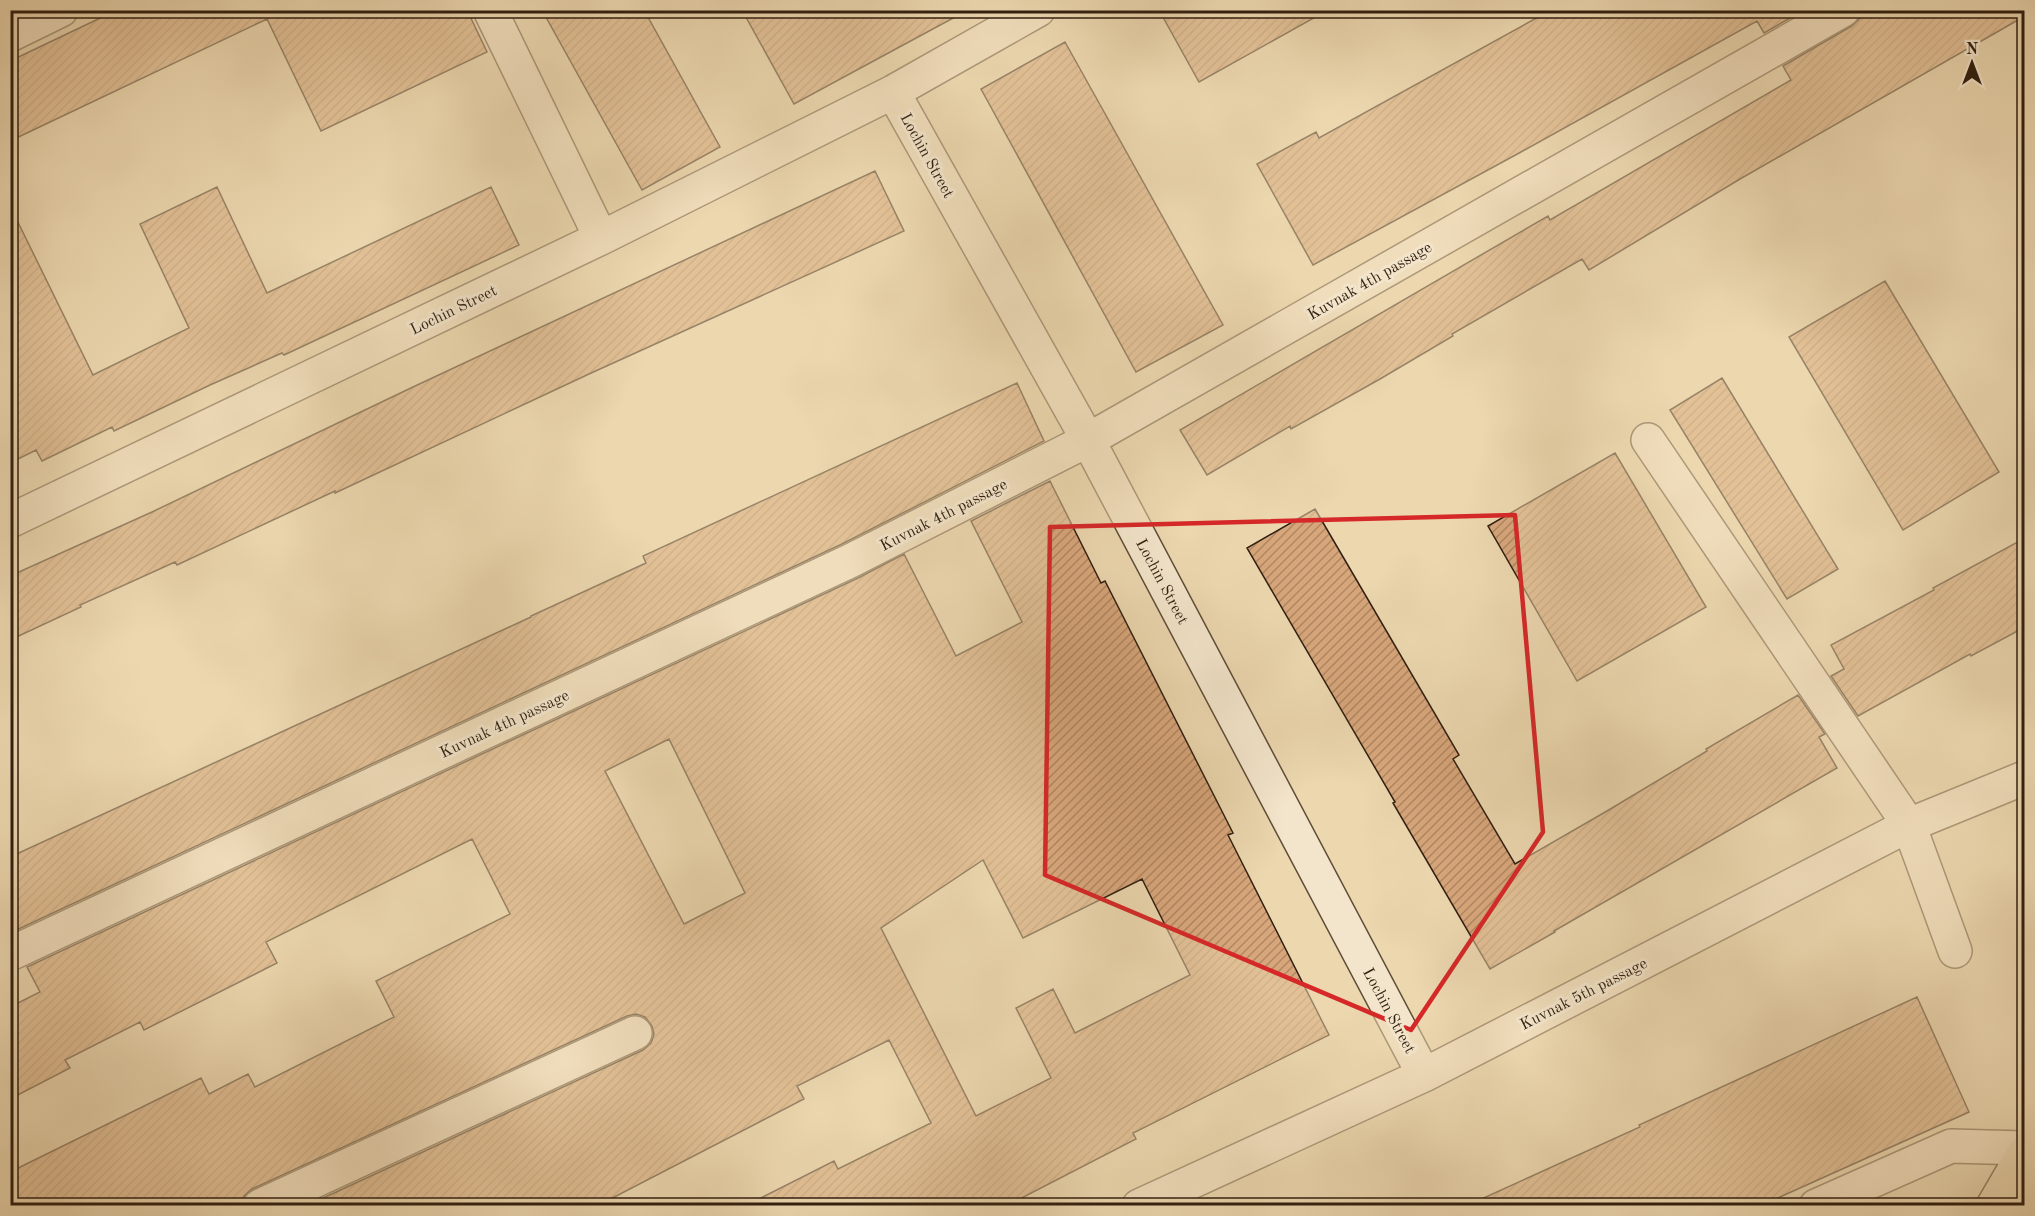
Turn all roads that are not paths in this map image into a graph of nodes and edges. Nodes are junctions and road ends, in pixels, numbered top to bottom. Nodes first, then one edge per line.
1 (61, 10) edge
2 (490, 10) edge
3 (1038, 10) edge
4 (1843, 10) edge
5 (10, 35) edge
6 (893, 92) junction
7 (601, 238) junction
8 (1088, 440) junction
9 (1648, 440) dead end
10 (10, 521) edge
11 (2025, 778) edge
12 (1909, 825) junction
13 (1955, 951) dead end
14 (10, 954) edge
15 (635, 1034) dead end
16 (1424, 1075) junction
17 (2025, 1148) edge
18 (2025, 1153) edge
19 (260, 1206) edge
20 (1139, 1206) edge
21 (1816, 1206) edge
22 (1993, 1206) edge

1 - 5 street
2 - 7 street
3 - 6 street, Lochin Street
4 - 8 street, Kuvnak 4th passage
6 - 7 street, Lochin Street
6 - 8 street, Lochin Street
7 - 10 street, Lochin Street
8 - 14 street, Kuvnak 4th passage
8 - 16 street, Lochin Street
9 - 12 street
11 - 12 street, Kuvnak 5th passage
12 - 13 street
12 - 16 street, Kuvnak 5th passage
15 - 19 street
16 - 20 street, Kuvnak 5th passage
17 - 21 street
18 - 22 main road

